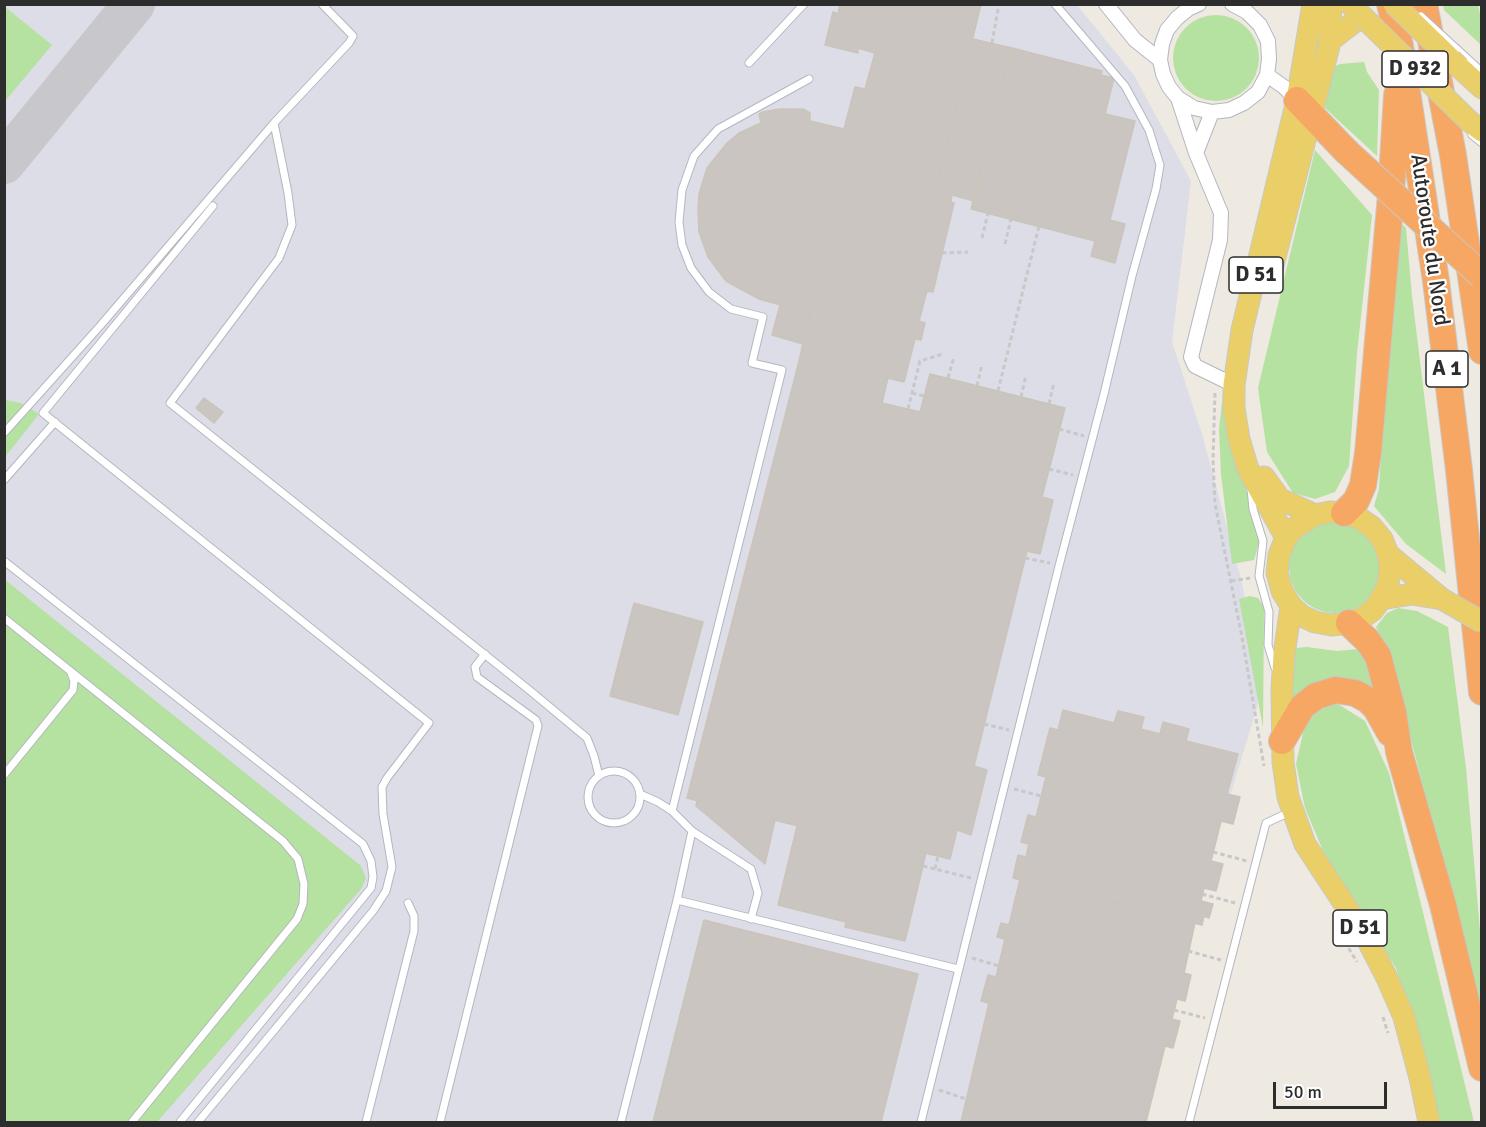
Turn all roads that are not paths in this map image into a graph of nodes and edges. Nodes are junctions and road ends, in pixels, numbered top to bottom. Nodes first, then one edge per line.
1 (322, 4) edge
2 (804, 4) edge
3 (1055, 4) edge
4 (1107, 4) edge
5 (1199, 4) edge
6 (1232, 4) edge
7 (1313, 4) edge
8 (1336, 4) edge
9 (1392, 4) edge
10 (1420, 8) edge
11 (1175, 11) edge
12 (1350, 14) edge
13 (1331, 40) junction
14 (1399, 55) junction
15 (1458, 58) junction
16 (1160, 60) junction
17 (749, 63) dead end
18 (1482, 72) edge
19 (1267, 75) junction
20 (809, 79) dead end
21 (1413, 80) dead end
22 (1482, 88) edge
23 (1178, 98) junction
24 (1437, 103) dead end
25 (1304, 108) junction
26 (1212, 112) junction
27 (274, 123) junction
28 (1467, 126) edge
29 (1482, 143) edge
30 (1196, 153) junction
31 (213, 206) dead end
32 (1482, 276) edge
33 (1482, 351) edge
34 (1234, 385) junction
35 (55, 422) junction
36 (4, 433) edge
37 (1248, 469) junction
38 (4, 480) edge
39 (1344, 513) junction
40 (1315, 515) junction
41 (1286, 538) junction
42 (1388, 554) junction
43 (4, 561) edge
44 (1381, 599) junction
45 (1442, 599) junction
46 (1291, 606) junction
47 (4, 618) edge
48 (1315, 622) junction
49 (1482, 622) edge
50 (1349, 623) junction
51 (485, 654) junction
52 (1284, 655) junction
53 (71, 671) junction
54 (1282, 689) junction
55 (1482, 692) edge
56 (1282, 741) junction
57 (1399, 752) junction
58 (4, 775) edge
59 (599, 776) junction
60 (639, 794) junction
61 (672, 811) junction
62 (1292, 811) junction
63 (692, 831) junction
64 (677, 900) junction
65 (408, 903) dead end
66 (751, 919) junction
67 (958, 969) junction
68 (1482, 1068) edge
69 (132, 1122) edge
70 (180, 1122) edge
71 (198, 1122) edge
72 (366, 1122) edge
73 (440, 1122) edge
74 (621, 1122) edge
75 (921, 1122) edge
76 (1189, 1122) edge
77 (1428, 1122) edge

1 - 27 lane
2 - 17 lane
3 - 67 lane
4 - 16 street
5 - 11 street
6 - 19 street
7 - 25 main road, D 51
8 - 12 lane
9 - 14 highway, Autoroute du Nord / A 1
9 - 15 main road, D 932, bridge
10 - 15 lane, bridge
10 - 33 highway, Autoroute du Nord / A 1
11 - 16 street
12 - 13 main road, D 51
12 - 13 main road
12 - 28 main road, D 932, bridge
13 - 25 main road, D 51
14 - 21 lane
14 - 39 highway
14 - 55 highway, Autoroute du Nord / A 1
15 - 18 lane
15 - 22 main road
16 - 23 street
19 - 25 street
19 - 26 street
20 - 61 lane
23 - 26 street
23 - 30 street
24 - 28 lane
25 - 32 highway, bridge
25 - 34 main road, D 51
25 - 40 main road, D 51
26 - 30 street
27 - 36 lane
27 - 51 lane
28 - 29 lane
30 - 34 street
31 - 35 lane
34 - 37 main road, D 51
35 - 38 lane
35 - 71 lane
37 - 41 main road, D 51
37 - 54 lane
39 - 40 main road
39 - 42 main road
40 - 41 main road
41 - 46 main road
42 - 44 main road
42 - 45 main road
43 - 70 lane
44 - 45 main road
44 - 50 main road
45 - 49 main road, bridge
46 - 48 main road
46 - 52 main road, D 51
47 - 53 lane
48 - 50 main road
48 - 52 main road
50 - 57 highway
51 - 59 lane
51 - 73 lane
52 - 54 main road, D 51
53 - 58 lane
53 - 69 lane
54 - 56 main road, D 51
56 - 57 highway
56 - 62 main road, D 51
57 - 68 highway
59 - 60 lane
59 - 60 lane
60 - 61 lane
61 - 63 lane
62 - 76 lane
62 - 77 main road, D 51
63 - 64 lane
63 - 66 lane
64 - 66 lane
64 - 74 lane
65 - 72 lane
66 - 67 lane
67 - 75 lane

